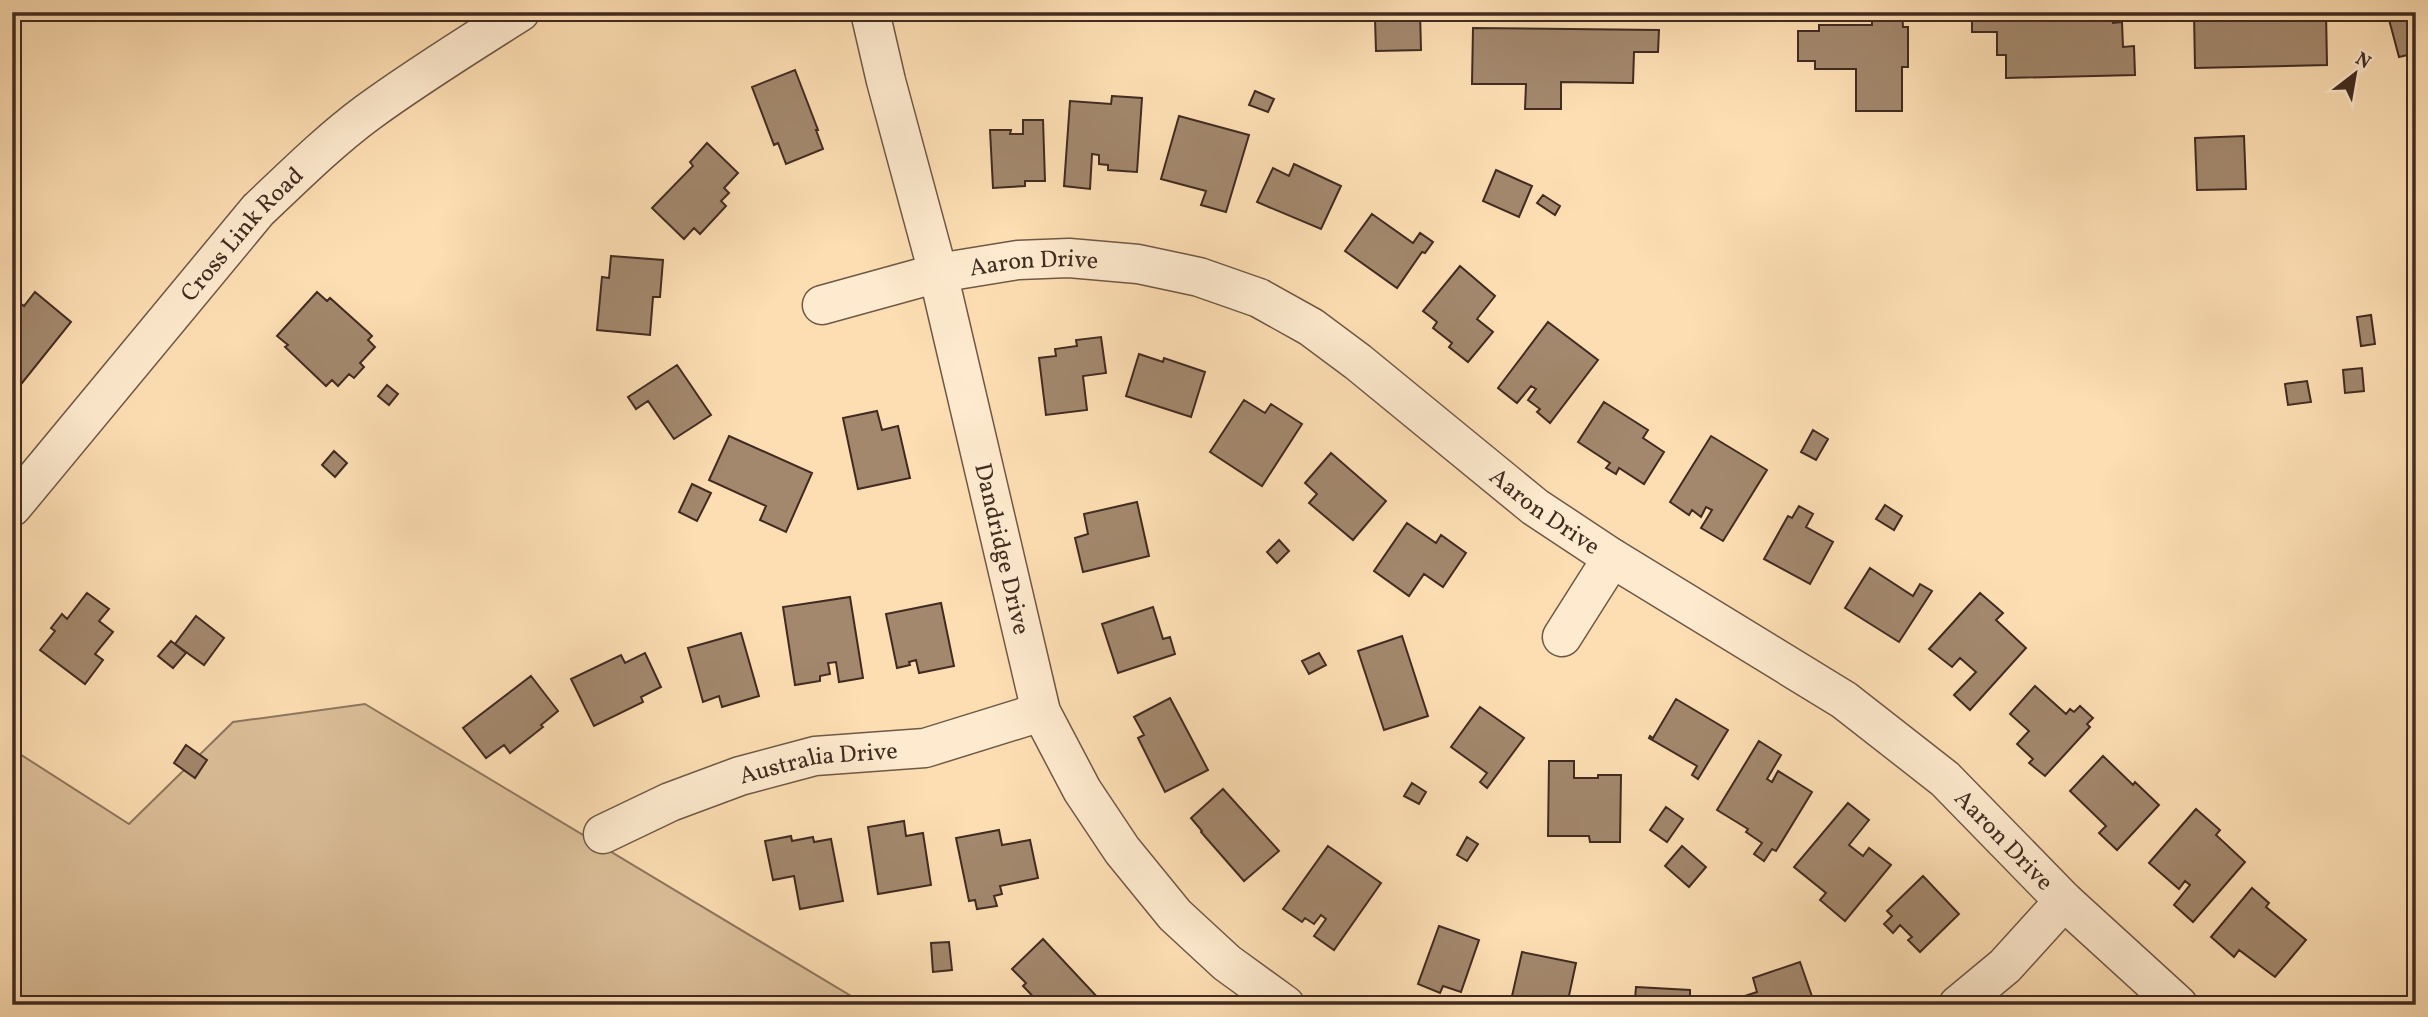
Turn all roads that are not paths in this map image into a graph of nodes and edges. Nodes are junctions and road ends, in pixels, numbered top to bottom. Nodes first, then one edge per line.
1 (520, 12) edge
2 (870, 12) edge
3 (938, 273) junction
4 (822, 305) dead end
5 (12, 507) edge
6 (1612, 558) junction
7 (1562, 638) dead end
8 (1041, 712) junction
9 (603, 834) dead end
10 (2064, 901) junction
11 (1285, 1005) edge
12 (1958, 1005) edge
13 (2178, 1005) edge

1 - 5 street, Cross Link Road
2 - 3 street, Dandridge Drive
3 - 4 street, Aaron Drive
3 - 6 street, Aaron Drive
3 - 8 street, Dandridge Drive
6 - 7 street
6 - 10 street, Aaron Drive
8 - 9 street, Australia Drive
8 - 11 street, Dandridge Drive
10 - 12 street
10 - 13 street, Aaron Drive

